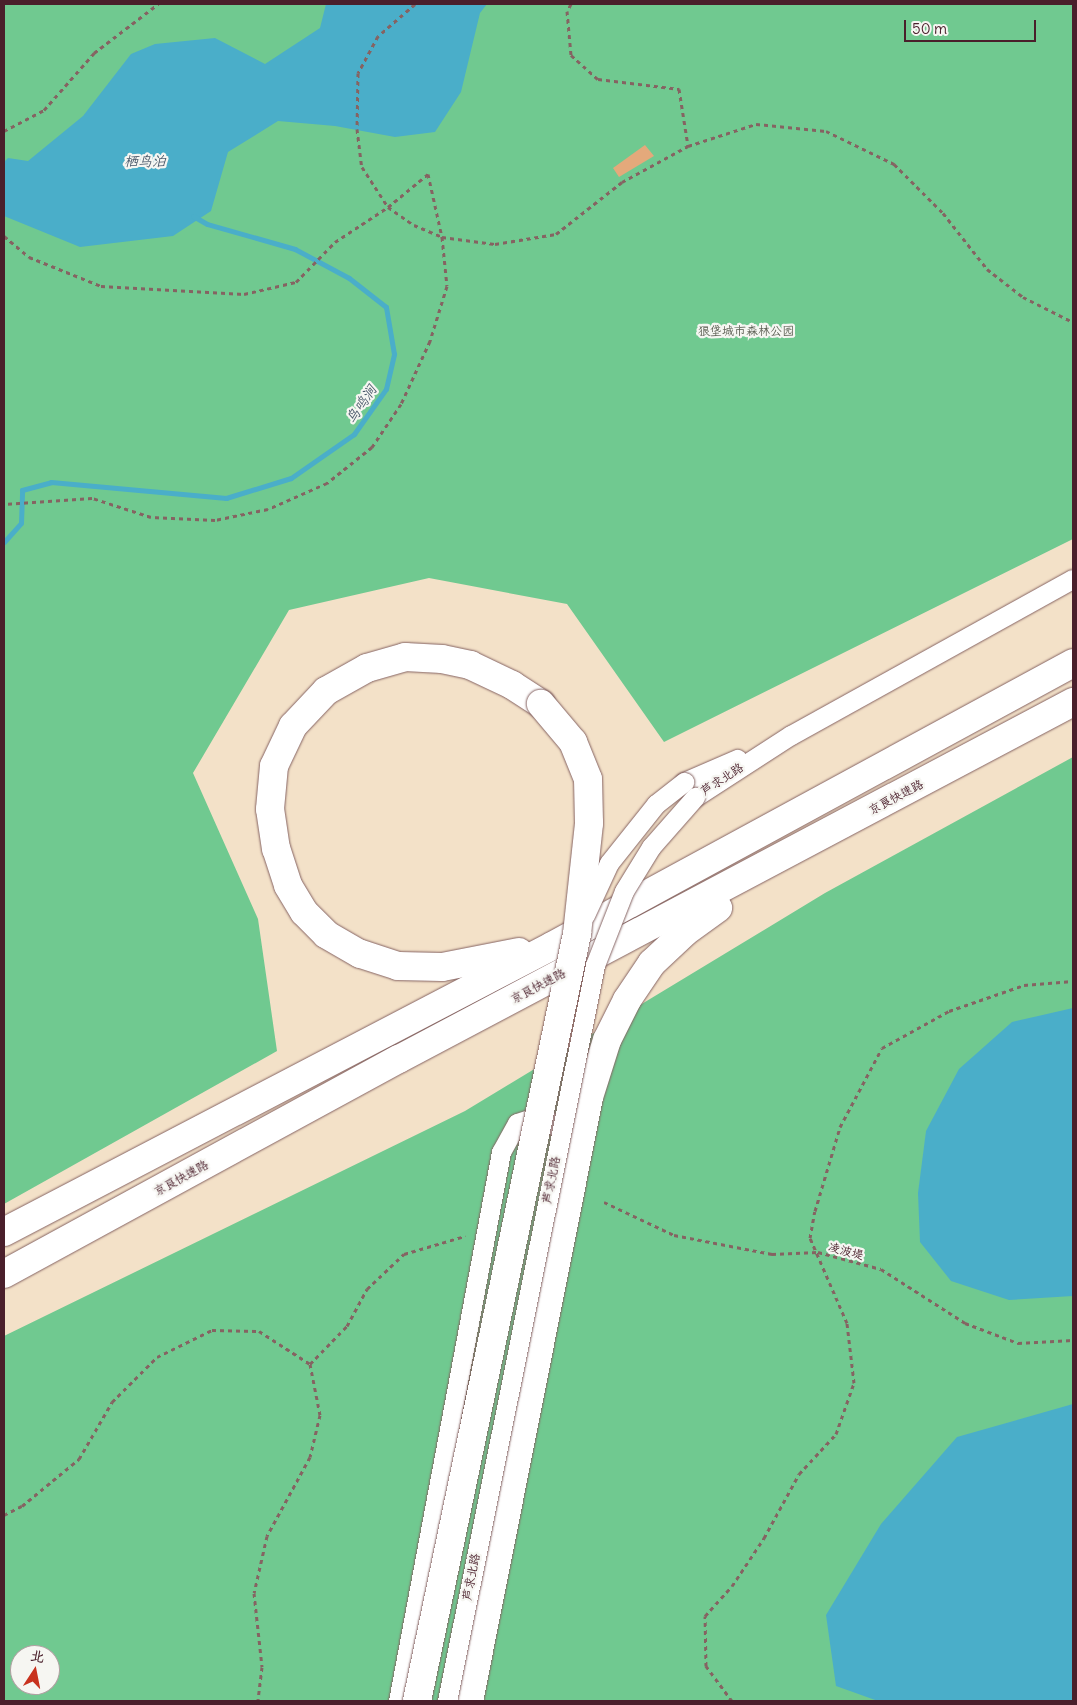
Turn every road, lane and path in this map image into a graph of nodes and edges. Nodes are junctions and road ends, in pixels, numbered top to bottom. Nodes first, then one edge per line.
1 (158, 4) edge
2 (416, 4) edge
3 (570, 4) edge
4 (4, 132) edge
5 (688, 146) junction
6 (388, 207) junction
7 (4, 236) edge
8 (442, 236) junction
9 (1073, 322) edge
10 (4, 504) edge
11 (1073, 579) edge
12 (1073, 663) edge
13 (1073, 702) edge
14 (690, 789) junction
15 (789, 854) junction
16 (577, 934) junction
17 (552, 946) junction
18 (1073, 982) edge
19 (573, 1175) junction
20 (604, 1202) dead end
21 (4, 1232) edge
22 (465, 1236) dead end
23 (818, 1252) junction
24 (4, 1274) edge
25 (1073, 1340) edge
26 (310, 1364) junction
27 (4, 1515) edge
28 (258, 1701) edge
29 (398, 1701) edge
30 (417, 1701) edge
31 (447, 1701) edge
32 (469, 1701) edge
33 (732, 1701) edge

1 - 4 path
2 - 6 path
3 - 5 path
5 - 8 path
5 - 9 path
6 - 7 path
6 - 8 path
6 - 8 path
8 - 10 path
11 - 14 street, 芦求北路
12 - 17 highway
13 - 15 highway, 京良快速路
14 - 16 street, 芦求北路, bridge
14 - 31 street, 芦求北路, bridge
15 - 19 highway
15 - 24 highway, 京良快速路
16 - 17 highway, bridge
16 - 30 highway, bridge
17 - 21 highway
18 - 23 path
19 - 29 street
19 - 32 highway
20 - 23 path, 凌波堤
22 - 26 path
23 - 25 path, 凌波堤
23 - 33 path
26 - 27 path
26 - 28 path

